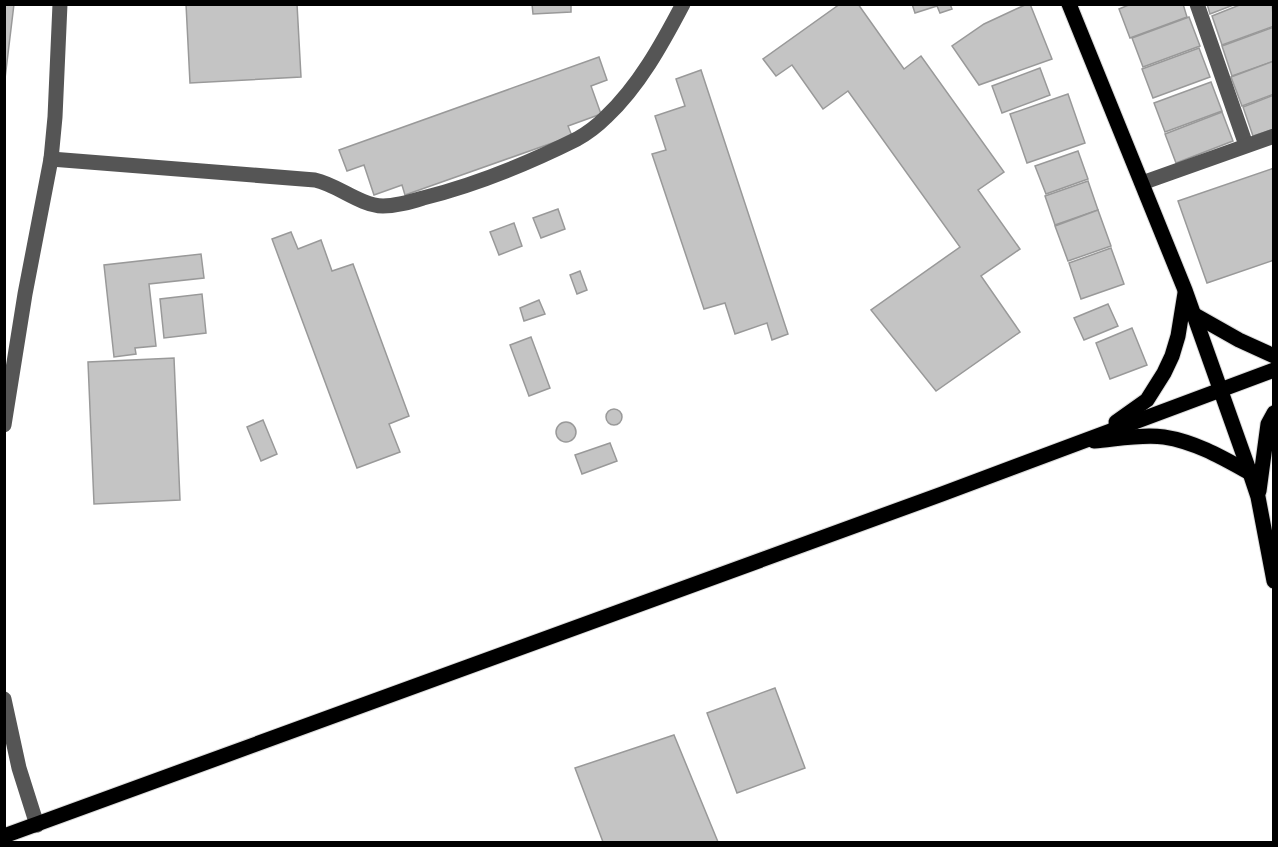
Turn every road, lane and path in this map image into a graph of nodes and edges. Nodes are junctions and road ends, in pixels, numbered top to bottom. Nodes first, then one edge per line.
1 (60, 4) edge
2 (683, 4) edge
3 (1069, 4) edge
4 (1197, 4) edge
5 (1274, 136) edge
6 (1246, 145) junction
7 (51, 159) junction
8 (1142, 183) junction
9 (1185, 290) junction
10 (1193, 314) junction
11 (1274, 356) edge
12 (1274, 370) edge
13 (1219, 388) junction
14 (1274, 413) edge
15 (4, 426) edge
16 (1101, 433) junction
17 (1076, 442) junction
18 (1250, 473) junction
19 (1258, 497) junction
20 (1274, 581) edge
21 (4, 699) edge
22 (37, 825) junction
23 (4, 836) edge

1 - 7 street
2 - 7 street
3 - 8 main road
4 - 6 street
5 - 6 street
6 - 8 street
7 - 15 street
8 - 9 main road
9 - 10 main road
9 - 16 main road
10 - 11 main road
10 - 13 main road
12 - 13 main road
13 - 16 main road
13 - 18 main road
14 - 19 main road
16 - 17 main road
17 - 18 main road
17 - 22 main road
18 - 19 main road
19 - 20 main road
21 - 22 street
22 - 23 main road

